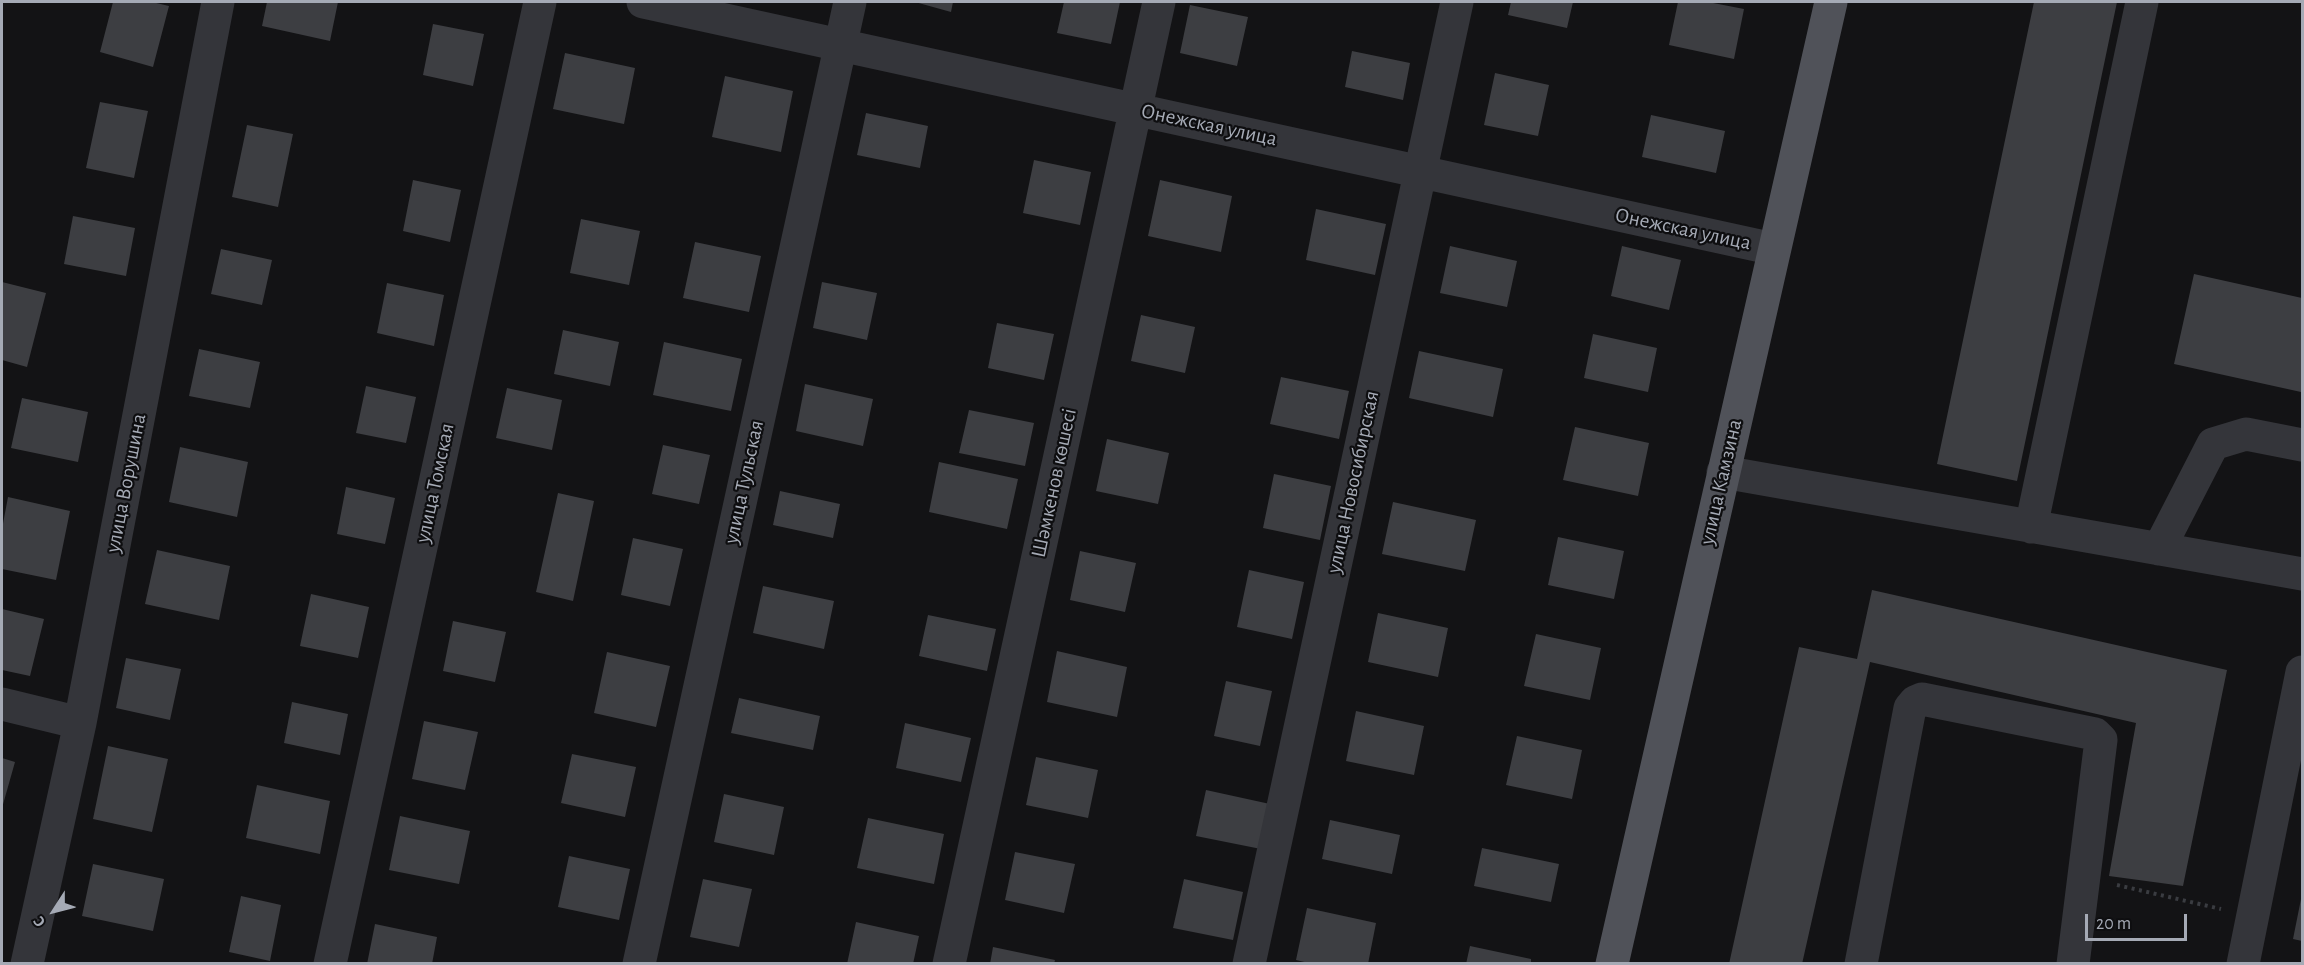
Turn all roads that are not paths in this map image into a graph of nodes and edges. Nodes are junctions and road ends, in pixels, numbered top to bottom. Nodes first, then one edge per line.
1 (218, 2) edge
2 (540, 2) edge
3 (644, 2) edge
4 (850, 2) edge
5 (1159, 2) edge
6 (1457, 2) edge
7 (1831, 2) edge
8 (2142, 2) edge
9 (840, 45) junction
10 (1136, 109) junction
11 (1420, 171) junction
12 (1774, 249) junction
13 (2302, 446) edge
14 (1723, 472) junction
15 (2031, 527) junction
16 (2159, 549) junction
17 (2302, 574) edge
18 (2302, 672) edge
19 (2, 704) edge
20 (80, 723) junction
21 (27, 963) edge
22 (330, 963) edge
23 (639, 963) edge
24 (949, 963) edge
25 (1249, 963) edge
26 (1612, 963) edge
27 (1861, 963) edge
28 (2073, 963) edge
29 (2243, 963) edge

1 - 20 street, улица Ворушина
2 - 22 street, улица Томская
3 - 9 street, Онежская улица
4 - 9 street, улица Тульская
5 - 10 street, Шәмкенов көшесі
6 - 11 street, улица Новосибирская
7 - 12 main road, улица Камзина
8 - 15 street
9 - 10 street, Онежская улица
9 - 23 street, улица Тульская
10 - 11 street, Онежская улица
10 - 24 street, Шәмкенов көшесі
11 - 12 street, Онежская улица
11 - 25 street, улица Новосибирская
12 - 14 main road, улица Камзина
13 - 16 street
14 - 15 street
14 - 26 main road, улица Камзина
15 - 16 street
16 - 17 street
18 - 29 street
19 - 20 street
20 - 21 street, улица Ворушина
27 - 28 street

